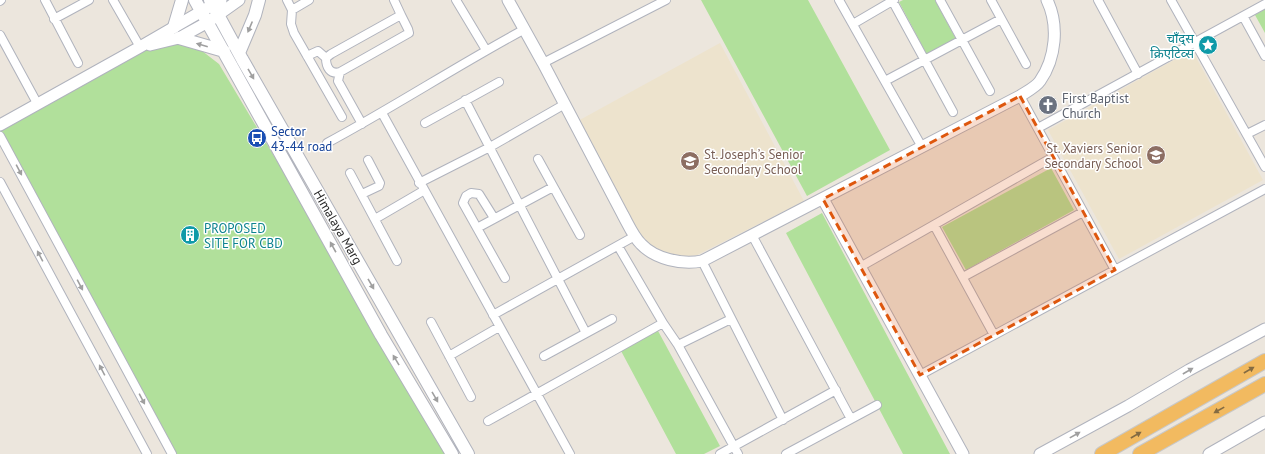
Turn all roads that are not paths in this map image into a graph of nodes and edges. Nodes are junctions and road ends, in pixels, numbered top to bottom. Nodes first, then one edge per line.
1 (44, 0) edge
2 (89, 0) edge
3 (113, 0) edge
4 (182, 0) edge
5 (195, 0) edge
6 (240, 0) edge
7 (259, 0) edge
8 (287, 0) edge
9 (309, 0) edge
10 (394, 0) edge
11 (456, 0) edge
12 (508, 0) edge
13 (666, 0) edge
14 (839, 0) edge
15 (893, 0) edge
16 (940, 0) edge
17 (991, 0) edge
18 (1047, 0) edge
19 (1098, 0) edge
20 (1171, 0) edge
21 (1265, 4) edge
22 (216, 5) edge
23 (292, 10) junction
24 (201, 11) junction
25 (401, 15) junction
26 (1244, 16) junction
27 (54, 19) junction
28 (1001, 19) junction
29 (208, 22) junction
30 (853, 24) junction
31 (525, 29) junction
32 (176, 33) junction
33 (0, 36) edge
34 (962, 40) junction
35 (1194, 43) junction
36 (3, 46) edge
37 (140, 47) junction
38 (486, 50) junction
39 (224, 51) junction
40 (239, 53) junction
41 (306, 56) junction
42 (1265, 56) edge
43 (326, 58) junction
44 (924, 60) junction
45 (78, 63) dead end
46 (543, 63) junction
47 (1026, 64) dead end
48 (340, 72) junction
49 (1138, 74) junction
50 (885, 81) junction
51 (499, 82) dead end
52 (990, 91) dead end
53 (1020, 96) junction
54 (465, 100) junction
55 (37, 103) junction
56 (565, 104) junction
57 (953, 112) dead end
58 (382, 113) junction
59 (342, 117) dead end
60 (425, 123) dead end
61 (362, 124) junction
62 (0, 125) edge
63 (1265, 125) edge
64 (1038, 128) junction
65 (1246, 134) junction
66 (0, 136) edge
67 (327, 143) dead end
68 (490, 147) junction
69 (922, 147) junction
70 (1053, 156) junction
71 (538, 159) dead end
72 (368, 160) dead end
73 (1265, 167) edge
74 (350, 172) dead end
75 (0, 182) edge
76 (421, 187) junction
77 (553, 187) junction
78 (1265, 189) edge
79 (362, 194) junction
80 (823, 199) junction
81 (519, 206) junction
82 (1083, 212) junction
83 (494, 218) junction
84 (375, 219) junction
85 (934, 225) junction
86 (477, 228) junction
87 (580, 235) dead end
88 (752, 235) junction
89 (635, 236) junction
90 (618, 246) junction
91 (397, 261) dead end
92 (702, 261) junction
93 (860, 267) junction
94 (1115, 270) junction
95 (963, 277) junction
96 (505, 278) dead end
97 (558, 278) junction
98 (492, 315) junction
99 (612, 319) dead end
100 (731, 319) junction
101 (431, 322) dead end
102 (663, 323) junction
103 (499, 326) junction
104 (1265, 329) edge
105 (586, 333) junction
106 (994, 335) junction
107 (678, 345) junction
108 (449, 356) junction
109 (544, 356) dead end
110 (1265, 361) edge
111 (920, 375) junction
112 (1265, 384) edge
113 (836, 390) junction
114 (537, 395) junction
115 (471, 397) dead end
116 (877, 405) dead end
117 (852, 419) junction
118 (783, 420) junction
119 (488, 421) dead end
120 (1265, 422) edge
121 (736, 450) edge
122 (147, 454) edge
123 (172, 454) edge
124 (452, 454) edge
125 (468, 454) edge
126 (570, 454) edge
127 (720, 454) edge
128 (786, 454) edge
129 (963, 454) edge
130 (1040, 454) edge
131 (1102, 454) edge
132 (1140, 454) edge
133 (1209, 454) edge

1 - 27 street
2 - 27 street
3 - 37 street
4 - 32 main road
5 - 24 main road, Himalaya Marg
6 - 22 street
7 -> 40 main road
8 - 23 street
9 - 23 street
10 - 25 street
11 - 38 street
12 - 31 street
13 - 46 street
14 - 30 street
15 - 30 street
15 - 44 street
16 - 34 street
17 - 28 street
18 - 53 street
19 - 49 street
20 - 35 street
21 - 26 street
22 - 24 street
22 - 29 street
22 - 40 main road, Himalaya Marg
23 - 41 street
24 - 29 main road, Himalaya Marg
24 - 32 street
25 - 43 street
25 - 48 street
26 - 35 street
26 - 42 street
27 - 45 street
28 - 34 street
28 - 47 street
29 - 32 street
29 - 39 main road, Himalaya Marg
30 - 50 street
31 - 38 street
31 - 46 street
32 - 37 street
39 -> 32 main road
33 - 36 street
34 - 44 street
34 - 52 street
35 - 49 street
35 - 65 street
36 - 55 street
37 - 55 street
38 - 58 street
124 -> 39 main road, Himalaya Marg
40 -> 125 main road, Himalaya Marg
41 - 43 street
41 - 59 street
43 - 48 street
44 - 50 street
44 - 57 street
46 - 56 street
48 - 61 street
49 - 64 street
50 - 69 street
51 - 54 street
53 - 64 street
53 - 69 street
54 - 60 street
54 - 68 street
55 - 62 street
56 - 68 street
56 - 89 street
58 - 61 street
58 - 76 street
61 - 67 street
63 - 65 street
64 - 70 street
65 - 73 street
66 -> 123 street
68 - 76 street
68 - 81 street
69 - 80 street
70 - 82 street
70 - 85 street
71 - 77 street
72 - 79 street
74 - 79 street
122 -> 75 street
76 - 84 street
76 - 98 street
77 - 81 street
77 - 87 street
78 - 94 street
79 - 84 street
80 - 88 street
80 - 93 street
81 - 83 street
81 - 97 street
82 - 94 street
82 - 95 street
83 - 86 street
83 - 86 street
84 - 91 street
85 - 93 street
85 - 95 street
86 - 96 street
88 - 92 street
88 - 113 street
89 - 90 street
89 - 92 street
90 - 97 street
90 - 102 street
92 - 100 street
93 - 111 street
94 - 106 street
95 - 106 street
97 - 98 street
97 - 105 street
98 - 103 street
99 - 105 street
100 - 107 street
100 - 118 street
101 - 108 street
102 - 107 street
102 - 114 street
103 - 108 street
103 - 114 street
130 -> 104 street
105 - 109 street
106 - 111 street
107 - 121 street
108 - 115 street
131 -> 110 highway
111 - 129 street
112 -> 132 highway
113 - 117 street
113 - 118 street
114 - 119 street
114 - 126 street
116 - 117 street
117 - 128 street
118 - 121 street
120 - 133 street
121 - 127 street

